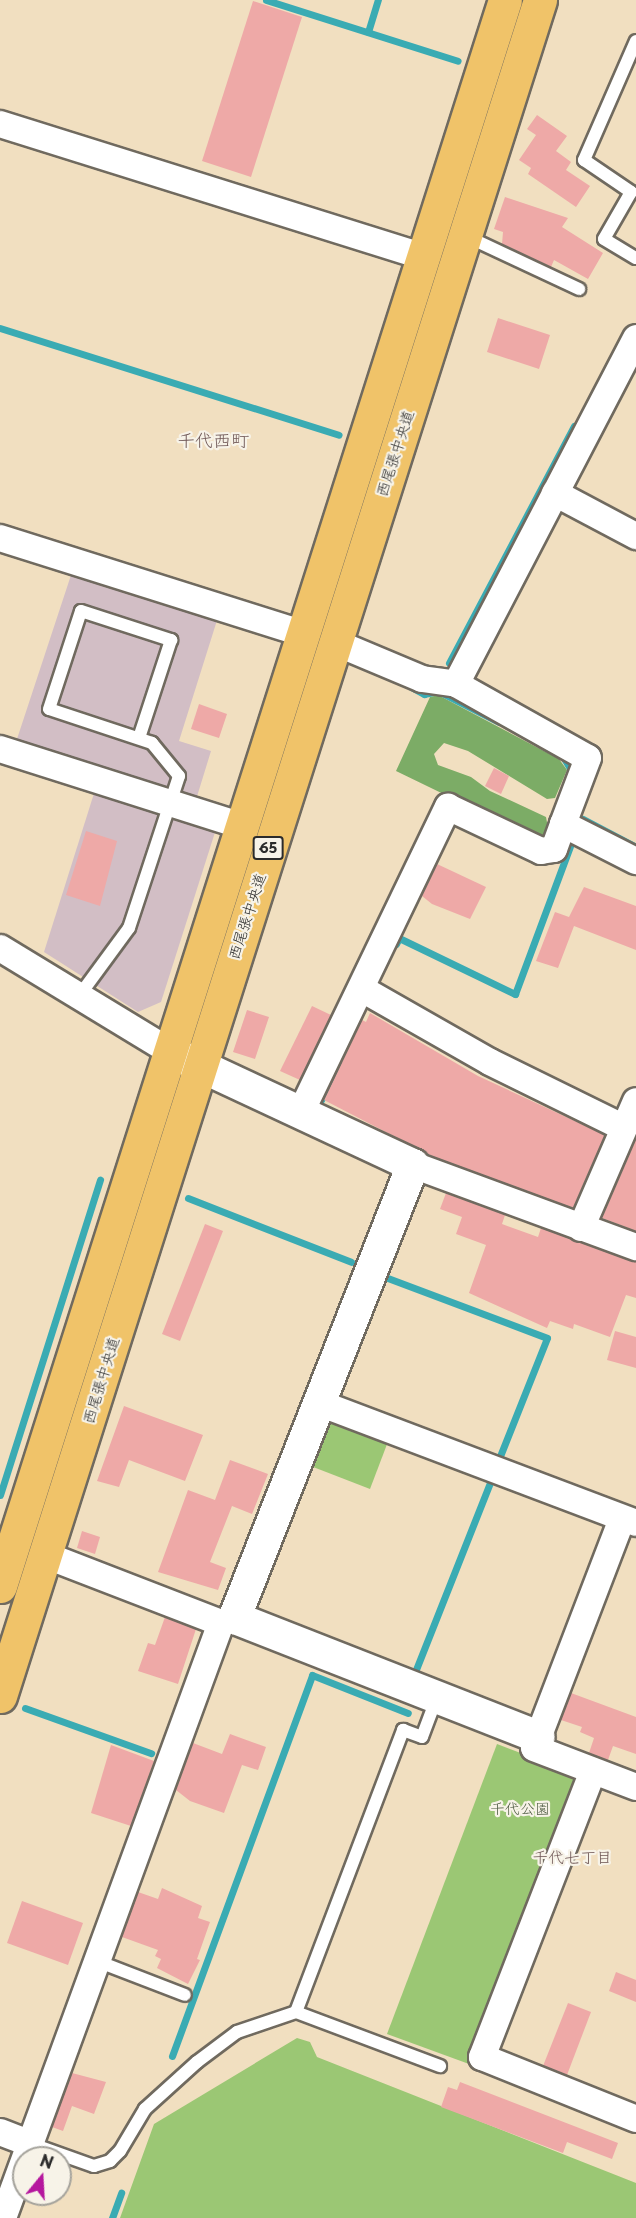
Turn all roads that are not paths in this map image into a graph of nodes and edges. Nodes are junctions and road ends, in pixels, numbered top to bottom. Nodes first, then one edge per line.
1 (505, 0) edge
2 (540, 0) edge
3 (636, 41) edge
4 (0, 124) edge
5 (464, 235) junction
6 (425, 257) junction
7 (636, 258) edge
8 (579, 289) dead end
9 (634, 347) edge
10 (555, 493) junction
11 (636, 536) edge
12 (0, 538) edge
13 (319, 638) junction
14 (456, 684) junction
15 (139, 738) junction
16 (0, 749) edge
17 (170, 803) junction
18 (563, 824) junction
19 (243, 826) junction
20 (636, 861) edge
21 (0, 948) edge
22 (362, 989) junction
23 (79, 996) junction
24 (185, 1058) junction
25 (636, 1101) edge
26 (301, 1112) junction
27 (628, 1132) edge
28 (413, 1166) junction
29 (581, 1228) junction
30 (636, 1247) edge
31 (319, 1403) junction
32 (629, 1521) edge
33 (45, 1555) junction
34 (0, 1586) edge
35 (228, 1621) junction
36 (0, 1696) edge
37 (437, 1697) junction
38 (538, 1737) junction
39 (592, 1771) junction
40 (636, 1787) edge
41 (97, 1961) junction
42 (185, 1995) dead end
43 (296, 2012) junction
44 (440, 2066) dead end
45 (636, 2119) edge
46 (0, 2132) edge
47 (29, 2143) junction
48 (3, 2218) edge

1 - 6 main road, 西尾張中央道 / 65
2 - 5 main road, 西尾張中央道 / 65
3 - 7 lane
4 - 6 street
5 - 8 lane
5 - 13 main road, 西尾張中央道 / 65
6 - 13 main road, 西尾張中央道 / 65
9 - 10 street
10 - 11 street
10 - 14 street
12 - 13 street
13 - 14 street
13 - 19 main road, 西尾張中央道 / 65
13 - 24 main road, 西尾張中央道 / 65
14 - 18 street
15 - 15 lane
15 - 17 lane
16 - 17 street
17 - 19 street
17 - 23 lane
18 - 20 street
18 - 22 street
19 - 24 main road, 西尾張中央道 / 65
21 - 23 street
22 - 26 street
22 - 27 street
23 - 24 street
24 - 26 street
24 - 33 main road, 西尾張中央道 / 65
24 - 34 main road, 西尾張中央道 / 65
25 - 27 street
26 - 28 street
27 - 29 street
28 - 29 street
28 - 31 street
29 - 30 street
31 - 32 street
31 - 35 street
32 - 38 street
33 - 35 street
33 - 36 main road, 西尾張中央道 / 65
35 - 37 street
35 - 41 street
37 - 38 street
37 - 43 lane
38 - 39 street
39 - 40 street
39 - 45 street
41 - 42 lane
41 - 47 street
43 - 44 lane
43 - 47 lane
46 - 47 street
47 - 48 street

